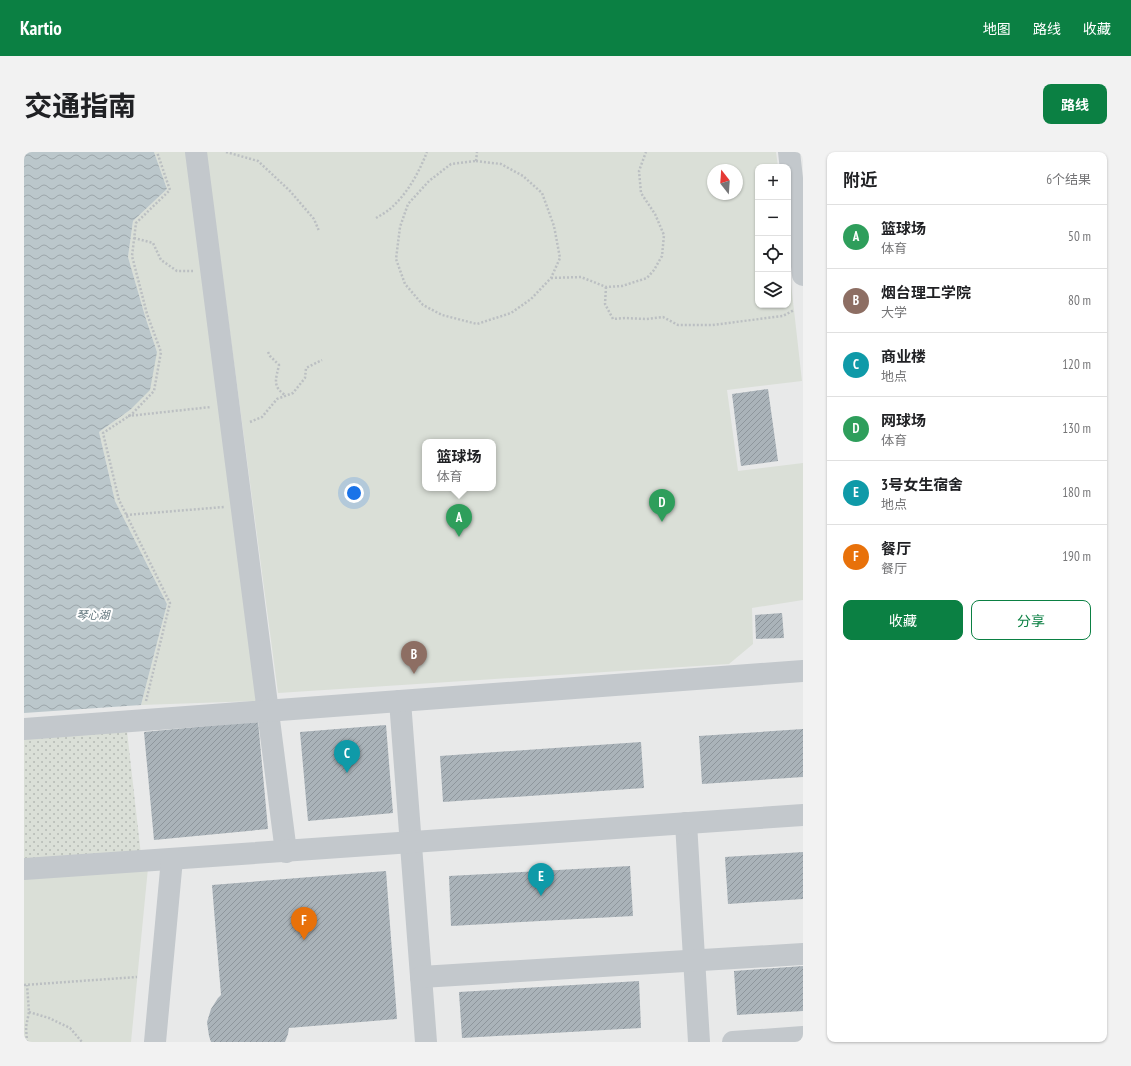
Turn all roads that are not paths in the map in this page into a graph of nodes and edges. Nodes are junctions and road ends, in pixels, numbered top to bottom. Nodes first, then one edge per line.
1 (196, 152) edge
2 (790, 152) edge
3 (803, 275) edge
4 (803, 671) edge
5 (400, 701) junction
6 (268, 711) junction
7 (24, 729) edge
8 (803, 815) edge
9 (686, 823) junction
10 (410, 843) junction
11 (286, 852) junction
12 (172, 859) junction
13 (24, 869) edge
14 (803, 954) edge
15 (421, 977) junction
16 (803, 1037) edge
17 (155, 1042) edge
18 (426, 1042) edge
19 (699, 1042) edge
20 (733, 1042) edge

1 - 6 street
2 - 3 street
4 - 5 street
5 - 6 street
5 - 10 street
6 - 7 street
6 - 11 street
8 - 9 street
9 - 10 street
9 - 19 street
10 - 11 street
10 - 15 street
11 - 12 street
12 - 13 street
12 - 17 street
14 - 15 street
15 - 18 street
16 - 20 street

